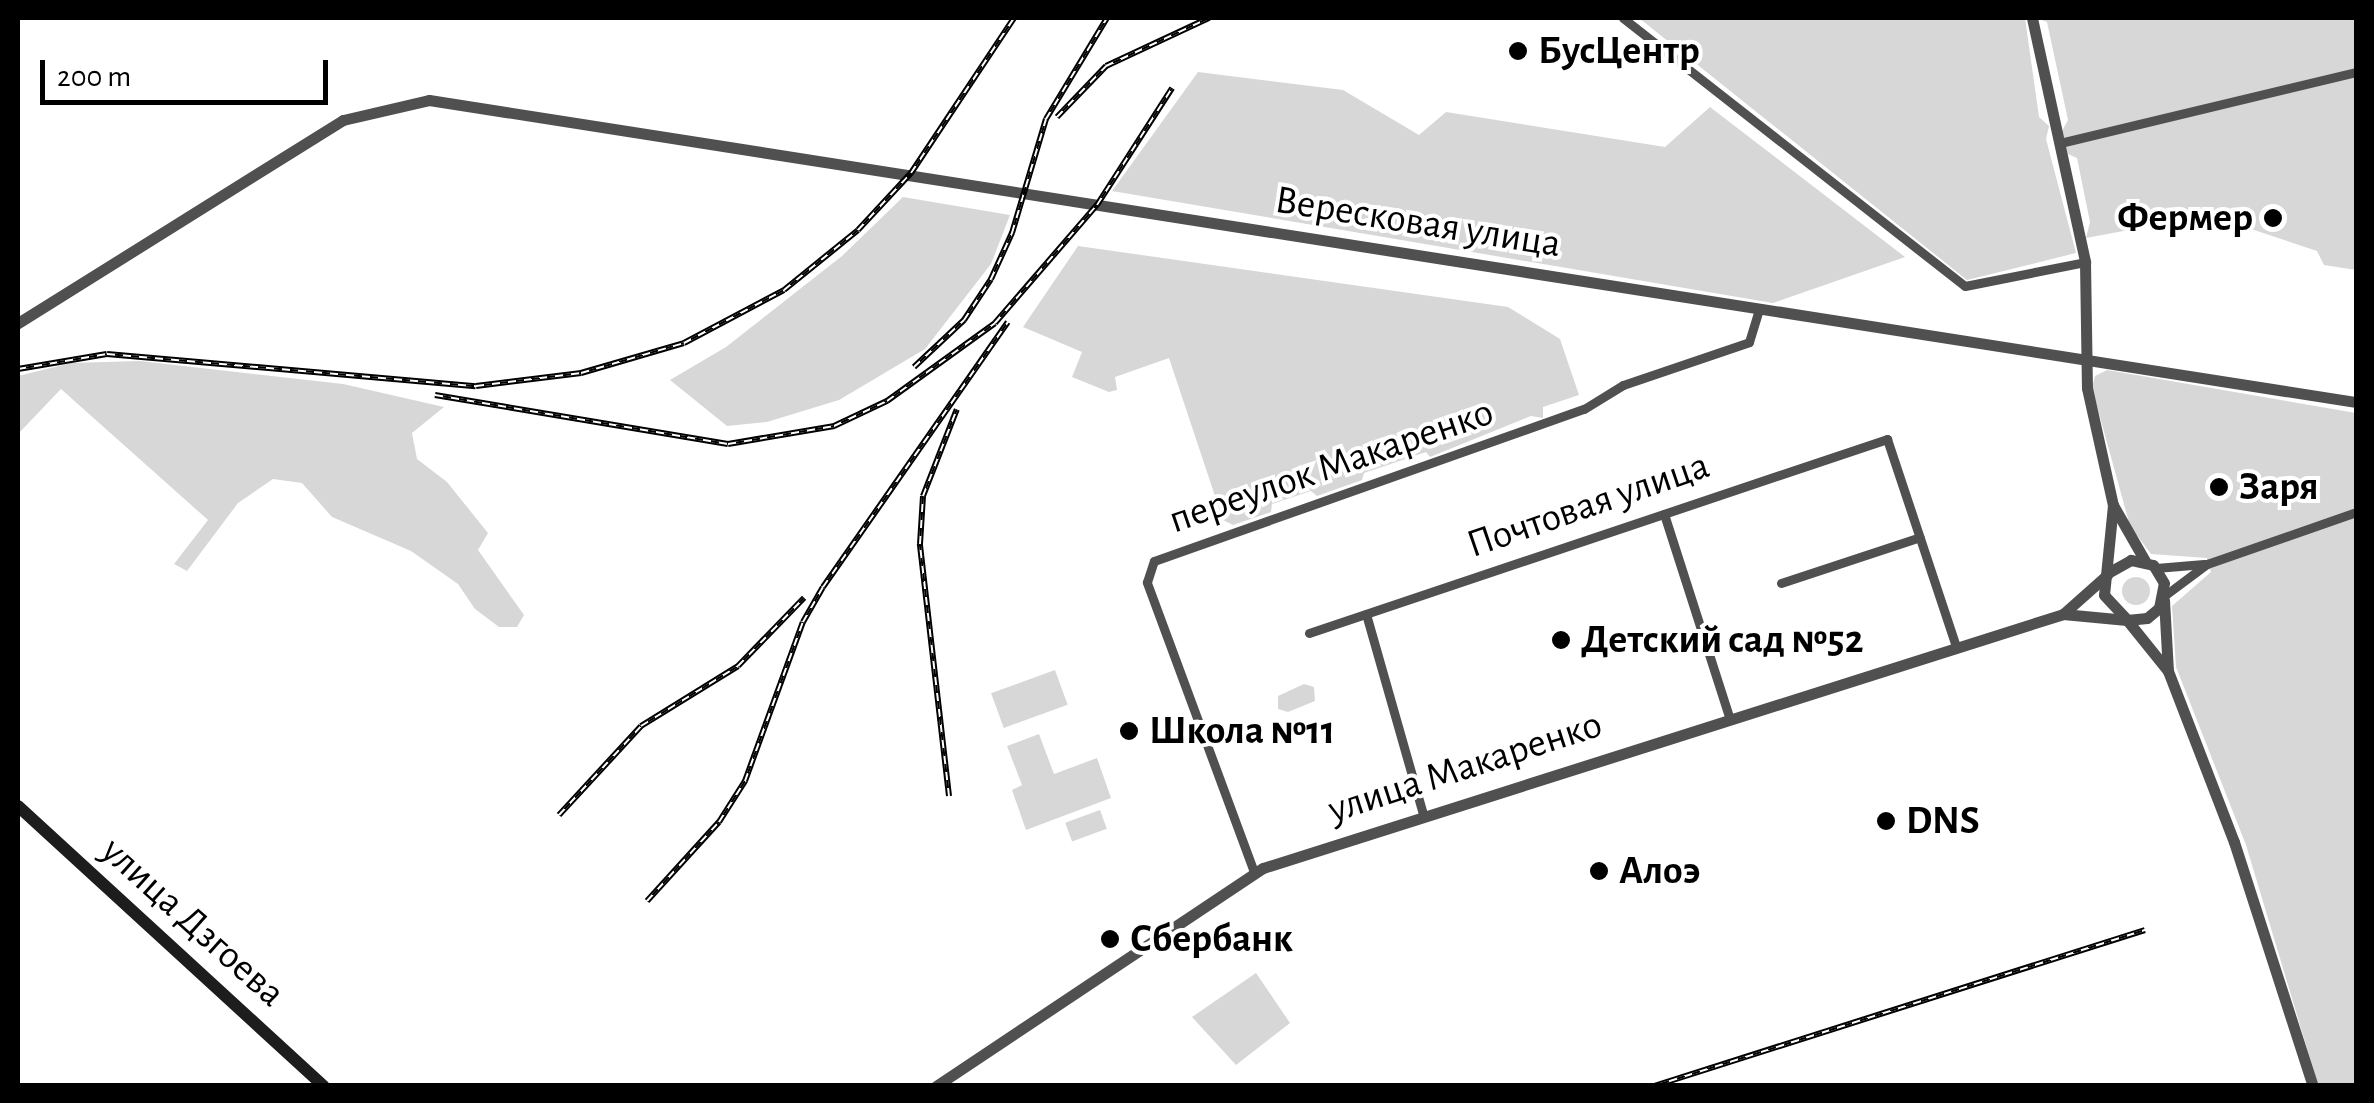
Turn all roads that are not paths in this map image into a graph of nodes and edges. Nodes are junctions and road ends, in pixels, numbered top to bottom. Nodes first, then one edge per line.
1 (1622, 18) edge
2 (2032, 18) edge
3 (2356, 72) edge
4 (2060, 143) junction
5 (2085, 262) junction
6 (1760, 310) junction
7 (18, 324) edge
8 (2084, 360) junction
9 (2356, 402) edge
10 (2113, 505) junction
11 (2356, 512) edge
12 (1664, 514) junction
13 (1920, 538) junction
14 (2207, 564) junction
15 (2150, 565) junction
16 (2108, 574) junction
17 (1781, 583) dead end
18 (2164, 598) junction
19 (1366, 614) junction
20 (2063, 614) junction
21 (2127, 620) junction
22 (1310, 632) dead end
23 (1956, 646) junction
24 (2168, 671) junction
25 (1729, 716) junction
26 (18, 806) edge
27 (1423, 814) junction
28 (1254, 872) junction
29 (324, 1086) edge
30 (936, 1086) edge
31 (2313, 1086) edge

1 - 5 street
2 - 4 street
3 - 4 street
4 - 5 street
5 - 8 street
6 - 7 street, Вересковая улица
6 - 8 street, Вересковая улица
6 - 28 street, переулок Макаренко
8 - 9 street, Вересковая улица
8 - 10 street
10 - 15 street
10 - 16 street
11 - 14 street
12 - 13 street, Почтовая улица
12 - 19 street, Почтовая улица
12 - 25 street
13 - 17 street
13 - 23 street
14 - 15 street
14 - 18 street
15 - 16 street
15 - 18 street
16 - 20 street, улица Макаренко
16 - 21 street
18 - 21 street
18 - 24 street
19 - 22 street, Почтовая улица
19 - 27 street
20 - 21 street, улица Макаренко
20 - 23 street, улица Макаренко
21 - 24 street
23 - 25 street, улица Макаренко
24 - 31 street
25 - 27 street, улица Макаренко
26 - 29 main road, улица Дзгоева
27 - 28 street, улица Макаренко
28 - 30 street, улица Макаренко

